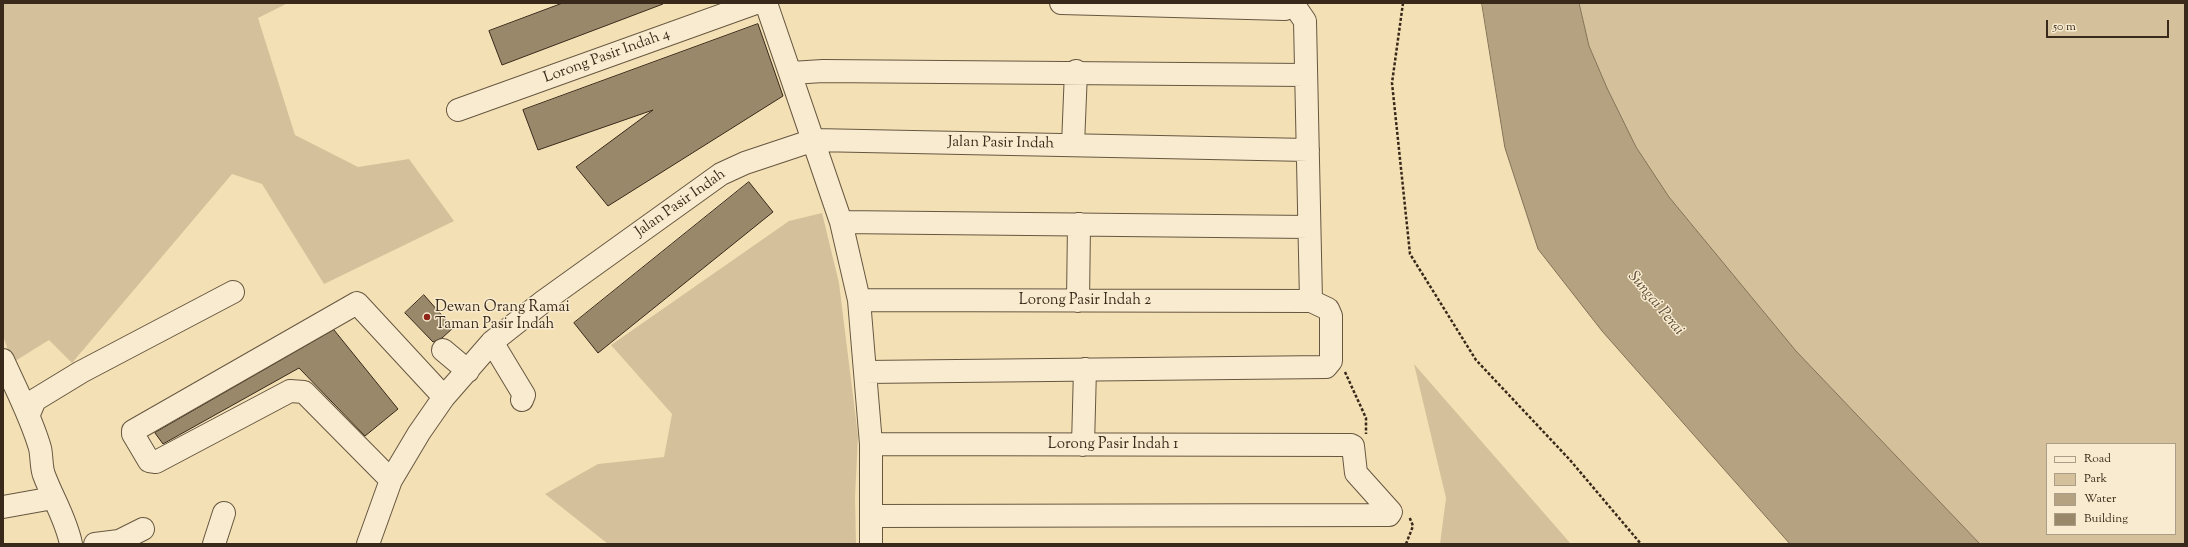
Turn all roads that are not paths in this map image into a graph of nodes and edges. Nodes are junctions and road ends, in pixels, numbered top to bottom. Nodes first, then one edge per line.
1 (756, 3) edge
2 (766, 3) edge
3 (1061, 3) edge
4 (1295, 4) edge
5 (1076, 71) junction
6 (791, 73) junction
7 (1306, 75) junction
8 (458, 110) dead end
9 (814, 140) junction
10 (1073, 145) junction
11 (1308, 150) junction
12 (841, 222) junction
13 (1079, 224) junction
14 (1309, 227) junction
15 (233, 292) dead end
16 (859, 300) junction
17 (1078, 301) junction
18 (1311, 301) junction
19 (492, 342) junction
20 (443, 350) dead end
21 (3, 360) edge
22 (1085, 369) junction
23 (468, 371) junction
24 (865, 372) junction
25 (444, 397) junction
26 (522, 400) dead end
27 (29, 414) junction
28 (871, 444) junction
29 (1083, 445) junction
30 (391, 480) junction
31 (53, 498) junction
32 (3, 507) edge
33 (224, 513) dead end
34 (871, 516) junction
35 (143, 529) dead end
36 (71, 544) edge
37 (95, 544) edge
38 (214, 544) edge
39 (368, 544) edge
40 (871, 544) edge

1 - 8 street, Lorong Pasir Indah 4
2 - 6 street
3 - 4 street
4 - 7 street
5 - 6 street
5 - 7 street
5 - 10 street
6 - 9 street
7 - 11 street
9 - 10 street, Jalan Pasir Indah
9 - 12 street
9 - 19 street, Jalan Pasir Indah
10 - 11 street, Jalan Pasir Indah
11 - 14 street
12 - 13 street
12 - 16 street
13 - 14 street
13 - 17 street
14 - 18 street
15 - 27 street
16 - 17 street, Lorong Pasir Indah 2
16 - 24 street
17 - 18 street, Lorong Pasir Indah 2
18 - 22 street
19 - 23 street, Jalan Pasir Indah
19 - 26 street
20 - 23 street
21 - 27 street
22 - 24 street
22 - 29 street
23 - 25 street, Jalan Pasir Indah
24 - 28 street
25 - 30 street, Jalan Pasir Indah
25 - 30 street
27 - 31 street
28 - 29 street, Lorong Pasir Indah 1
28 - 34 street
29 - 34 street, Lorong Pasir Indah 1
30 - 39 street, Jalan Pasir Indah
31 - 32 street
31 - 36 street
33 - 38 street
34 - 40 street
35 - 37 street

